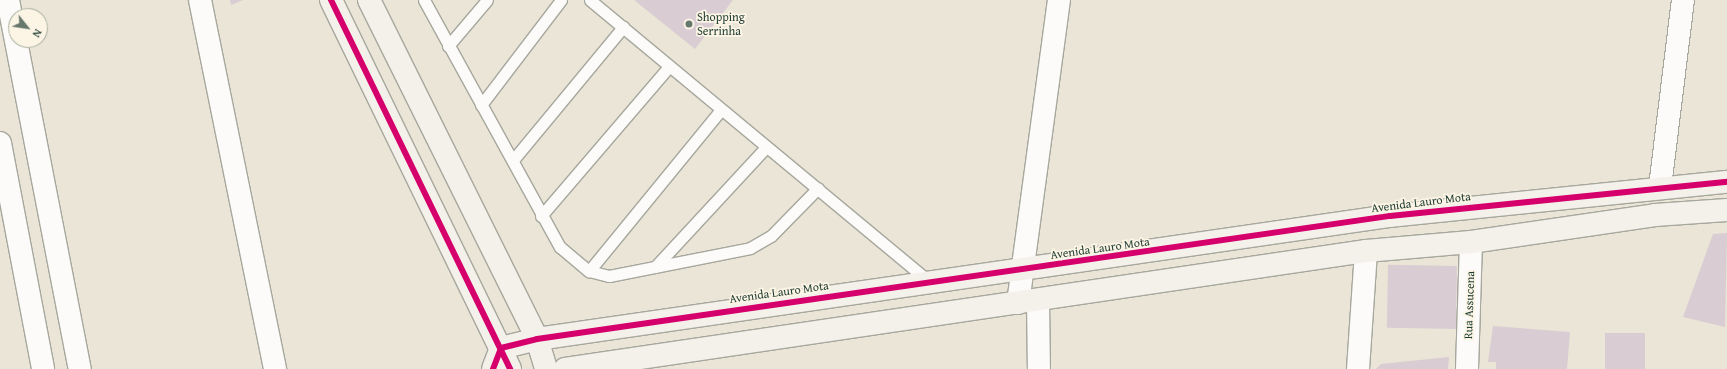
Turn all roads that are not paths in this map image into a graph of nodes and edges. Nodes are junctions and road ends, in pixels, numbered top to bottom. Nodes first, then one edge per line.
1 (8, 0) edge
2 (200, 0) edge
3 (331, 0) edge
4 (369, 0) edge
5 (424, 0) edge
6 (487, 0) edge
7 (561, 0) edge
8 (590, 0) edge
9 (1059, 0) edge
10 (1683, 0) edge
11 (623, 27) junction
12 (448, 46) junction
13 (668, 68) junction
14 (481, 105) junction
15 (720, 111) junction
16 (0, 143) edge
17 (766, 147) junction
18 (513, 160) junction
19 (1727, 182) edge
20 (1660, 187) junction
21 (818, 188) junction
22 (1727, 210) edge
23 (541, 216) junction
24 (1390, 216) junction
25 (1471, 242) junction
26 (1390, 250) junction
27 (1366, 251) junction
28 (655, 267) junction
29 (589, 271) junction
30 (1020, 271) junction
31 (937, 280) junction
32 (1028, 302) junction
33 (945, 314) junction
34 (537, 339) junction
35 (501, 348) junction
36 (43, 369) edge
37 (80, 369) edge
38 (275, 369) edge
39 (493, 369) edge
40 (510, 369) edge
41 (546, 369) edge
42 (565, 369) edge
43 (1039, 369) edge
44 (1358, 369) edge
45 (1467, 369) edge

1 - 37 street
2 - 38 street
3 - 35 street
4 - 34 street
5 - 12 lane
6 - 12 lane
7 - 14 lane
8 - 11 lane
9 - 30 street
10 - 20 street
11 - 13 lane
11 - 18 lane
12 - 14 lane
13 - 15 lane
13 - 23 lane
14 - 18 lane
15 - 17 lane
15 - 29 lane
16 - 36 street
17 - 21 lane
17 - 28 lane
18 - 23 lane
19 - 20 street, Avenida Lauro Mota
20 - 24 street, Avenida Lauro Mota
21 - 28 lane
21 - 31 lane
22 - 25 street
23 - 29 lane
24 - 26 street
24 - 30 street, Avenida Lauro Mota
25 - 26 street
25 - 45 street, Rua Assucena
26 - 27 street
27 - 32 street
27 - 44 street
28 - 29 lane
30 - 31 street, Avenida Lauro Mota
30 - 32 street
31 - 33 street
31 - 34 street, Avenida Lauro Mota
32 - 33 street
32 - 43 street
33 - 42 street
34 - 35 street, Avenida Lauro Mota
34 - 41 street
35 - 39 street
35 - 40 street

